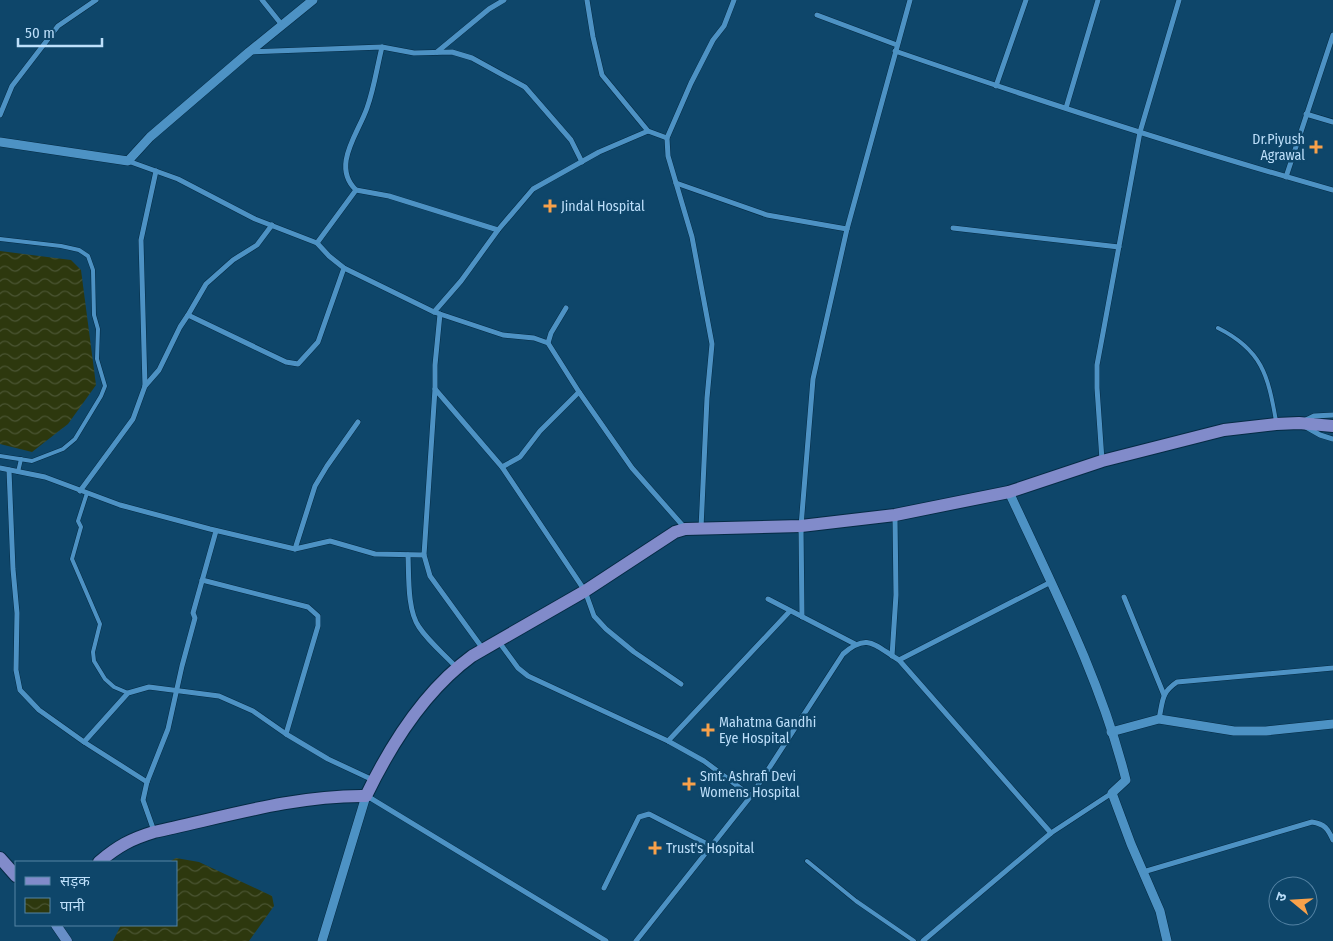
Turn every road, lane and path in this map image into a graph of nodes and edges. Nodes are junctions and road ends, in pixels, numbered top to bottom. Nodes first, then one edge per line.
1 (96, 0) edge
2 (262, 0) edge
3 (313, 0) edge
4 (504, 0) edge
5 (587, 0) edge
6 (734, 0) edge
7 (910, 0) edge
8 (1026, 0) edge
9 (1098, 0) edge
10 (1180, 0) edge
11 (818, 15) dead end
12 (282, 25) junction
13 (1333, 35) edge
14 (382, 48) junction
15 (896, 48) junction
16 (249, 52) junction
17 (437, 53) junction
18 (996, 86) junction
19 (1066, 108) junction
20 (1306, 114) junction
21 (0, 115) edge
22 (1333, 122) edge
23 (648, 131) junction
24 (1140, 132) junction
25 (667, 138) junction
26 (0, 142) edge
27 (128, 161) junction
28 (582, 162) junction
29 (156, 171) junction
30 (1286, 177) junction
31 (676, 183) junction
32 (356, 190) junction
33 (1333, 190) edge
34 (272, 224) junction
35 (953, 228) dead end
36 (847, 229) junction
37 (498, 230) junction
38 (0, 239) edge
39 (317, 243) junction
40 (1119, 247) junction
41 (344, 268) junction
42 (566, 308) dead end
43 (434, 312) junction
44 (440, 314) junction
45 (188, 316) junction
46 (1218, 328) dead end
47 (548, 343) junction
48 (145, 386) junction
49 (435, 389) junction
50 (578, 392) junction
51 (358, 422) dead end
52 (1332, 422) edge
53 (1299, 423) junction
54 (1276, 424) junction
55 (1333, 439) edge
56 (0, 456) edge
57 (21, 459) junction
58 (1102, 461) junction
59 (502, 467) junction
60 (0, 468) edge
61 (9, 470) junction
62 (18, 472) junction
63 (80, 491) junction
64 (1009, 492) junction
65 (87, 493) junction
66 (895, 515) junction
67 (801, 526) junction
68 (701, 528) junction
69 (685, 529) junction
70 (216, 531) junction
71 (295, 549) junction
72 (408, 555) junction
73 (424, 555) junction
74 (202, 580) junction
75 (1051, 582) junction
76 (584, 591) junction
77 (1124, 597) dead end
78 (768, 599) dead end
79 (790, 611) junction
80 (802, 617) junction
81 (499, 641) junction
82 (855, 644) junction
83 (483, 650) junction
84 (892, 656) junction
85 (899, 660) junction
86 (456, 667) junction
87 (1333, 668) edge
88 (681, 684) dead end
89 (177, 691) junction
90 (128, 693) junction
91 (1164, 695) junction
92 (1159, 718) junction
93 (1333, 724) edge
94 (1111, 732) junction
95 (286, 734) junction
96 (668, 740) junction
97 (84, 742) junction
98 (374, 780) junction
99 (147, 782) junction
100 (1112, 793) junction
101 (366, 796) junction
102 (751, 796) junction
103 (154, 832) junction
104 (1051, 833) junction
105 (1333, 840) edge
106 (712, 846) junction
107 (100, 861) edge
108 (807, 861) dead end
109 (1143, 872) junction
110 (604, 888) dead end
111 (57, 926) edge
112 (67, 941) edge
113 (322, 941) edge
114 (606, 941) edge
115 (636, 941) edge
116 (914, 941) edge
117 (923, 941) edge
118 (1168, 941) edge

1 - 21 street
2 - 12 street
3 - 12 street
4 - 17 street
5 - 23 street
6 - 25 street
7 - 15 street
8 - 18 street
9 - 19 street
10 - 24 street
11 - 15 street
12 - 16 street
13 - 20 street
14 - 16 street
14 - 17 street
14 - 32 street
15 - 18 street
15 - 36 street
16 - 27 street
17 - 28 street
18 - 19 street
19 - 24 street
20 - 22 street
20 - 30 street
23 - 25 street
23 - 28 street
24 - 30 street
24 - 40 street
25 - 31 street
26 - 27 street
27 - 29 street
28 - 37 street
29 - 34 street
29 - 48 street
30 - 33 street
31 - 36 street
31 - 68 street
32 - 37 street
32 - 39 street
34 - 39 street
34 - 45 street
35 - 40 street
36 - 67 street
37 - 43 street
38 - 57 lane
39 - 41 street
40 - 58 street
41 - 43 street
41 - 45 street
42 - 47 street
43 - 44 street
44 - 47 street
44 - 49 street
45 - 48 street
46 - 54 lane
47 - 50 street
48 - 63 street
49 - 59 street
49 - 73 street
50 - 59 street
50 - 69 street
51 - 71 street
52 - 53 main road
53 - 54 main road
53 - 55 street
54 - 58 main road
56 - 57 lane
57 - 62 lane
58 - 64 main road
59 - 76 street
60 - 61 street
61 - 62 street
61 - 97 street
62 - 63 street
63 - 65 street
64 - 66 main road
64 - 75 street
65 - 70 street
65 - 90 lane
66 - 67 main road
66 - 84 street
67 - 68 main road
67 - 80 street
68 - 69 main road
69 - 76 main road
70 - 71 street
70 - 74 street
71 - 72 street
72 - 73 street
72 - 86 street
73 - 83 street
74 - 89 street
74 - 95 street
75 - 85 street
75 - 94 street
76 - 81 main road
76 - 88 street
77 - 91 street
78 - 79 street
79 - 80 street
79 - 96 street
80 - 82 street
81 - 83 main road
81 - 96 street
82 - 84 street
82 - 102 street
83 - 86 main road
84 - 85 street
85 - 104 street
86 - 98 main road
87 - 91 street
89 - 90 street
89 - 95 street
89 - 99 street
90 - 97 street
91 - 92 street
92 - 93 street
92 - 94 street
94 - 100 street
95 - 98 street
96 - 102 street
97 - 99 street
98 - 101 main road
99 - 103 street
100 - 104 street
100 - 109 street
101 - 103 main road
101 - 113 street
101 - 114 street
102 - 106 street
103 - 107 main road
104 - 117 street
105 - 109 street
106 - 110 street
106 - 115 street
108 - 116 lane
109 - 118 street
111 - 112 main road

